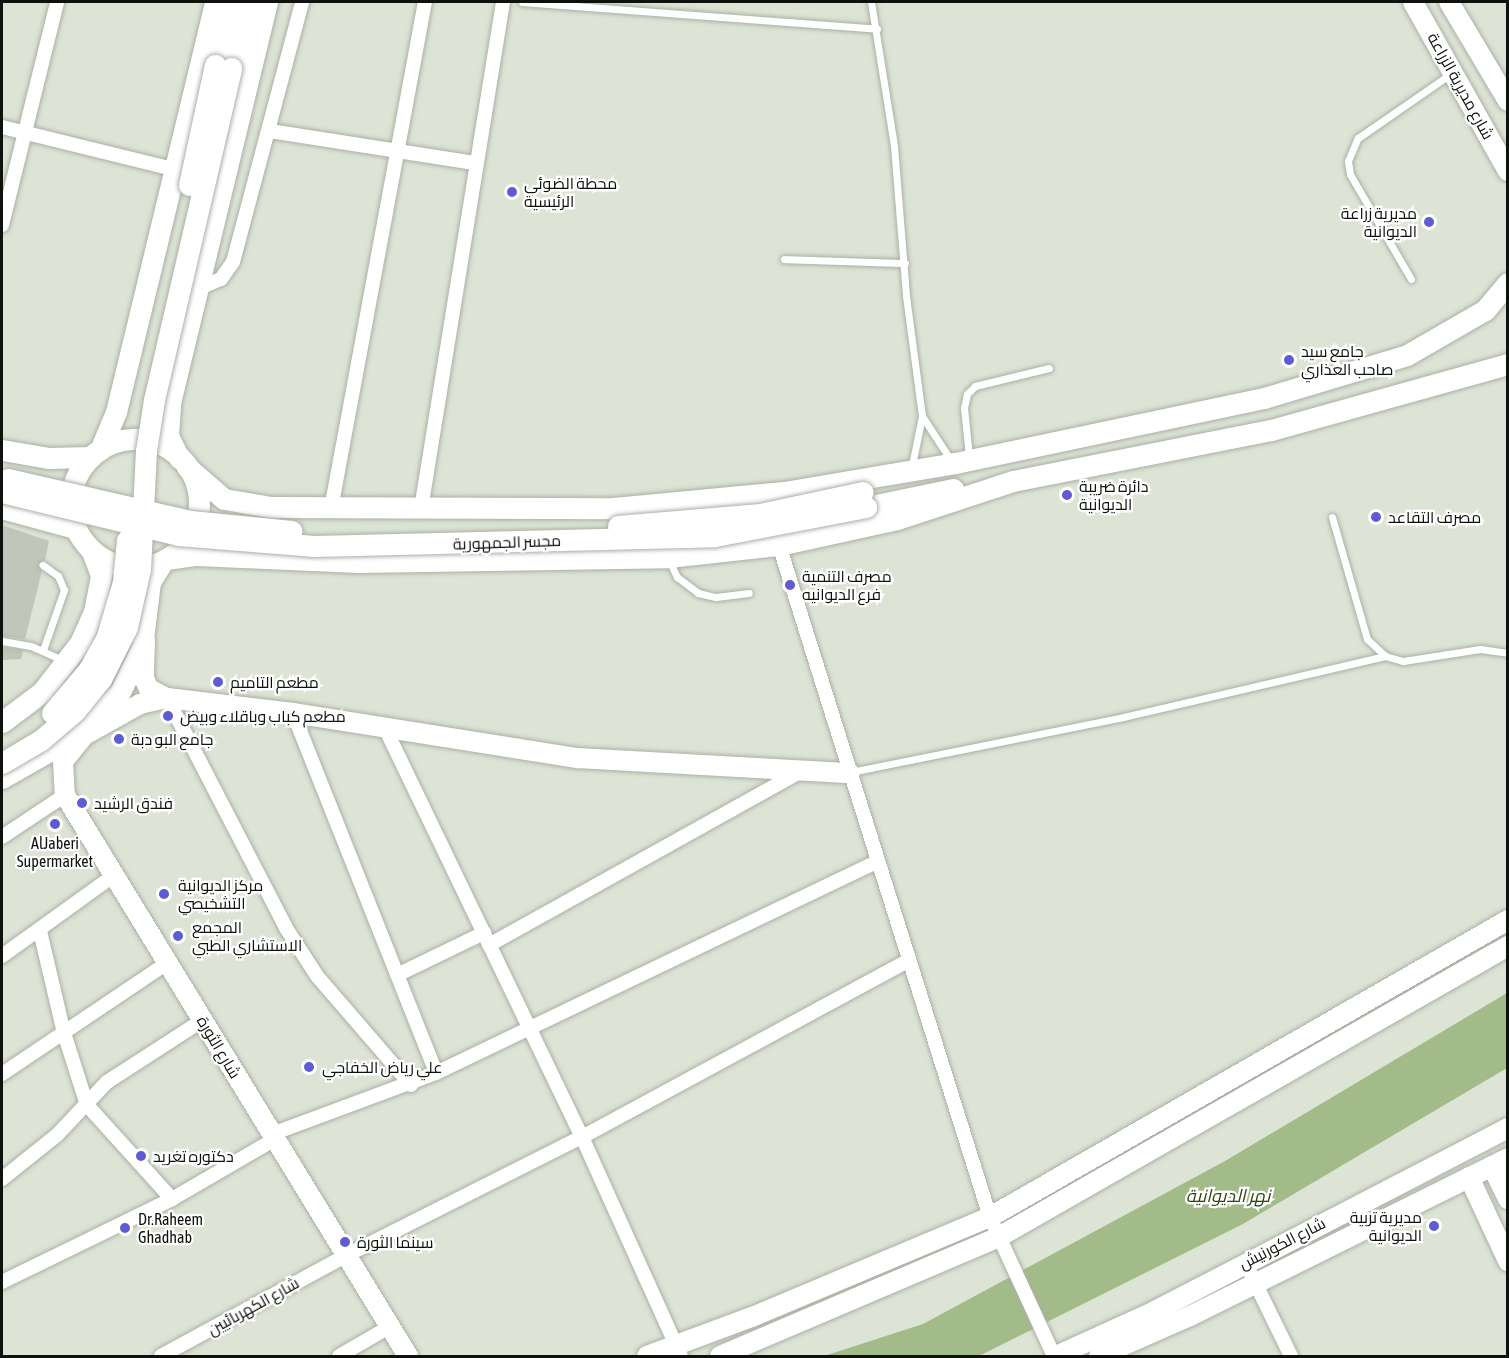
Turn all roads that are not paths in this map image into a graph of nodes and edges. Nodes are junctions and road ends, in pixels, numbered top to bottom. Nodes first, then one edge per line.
1 (57, 2) edge
2 (215, 2) edge
3 (230, 2) edge
4 (247, 2) edge
5 (267, 2) edge
6 (302, 2) edge
7 (425, 2) edge
8 (503, 2) edge
9 (522, 2) edge
10 (871, 2) edge
11 (1413, 2) edge
12 (1449, 2) edge
13 (564, 4) edge
14 (877, 29) junction
15 (223, 67) junction
16 (1454, 72) junction
17 (1508, 101) edge
18 (2, 127) edge
19 (270, 131) junction
20 (25, 132) junction
21 (400, 149) junction
22 (476, 163) junction
23 (173, 169) junction
24 (1508, 171) edge
25 (2, 225) edge
26 (784, 259) dead end
27 (905, 263) junction
28 (1411, 279) dead end
29 (1508, 283) edge
30 (197, 289) junction
31 (1508, 364) edge
32 (1049, 368) dead end
33 (922, 416) junction
34 (2, 450) edge
35 (95, 454) junction
36 (967, 461) junction
37 (183, 462) junction
38 (910, 472) junction
39 (2, 478) edge
40 (1013, 481) junction
41 (2, 492) edge
42 (865, 500) junction
43 (2, 508) edge
44 (331, 509) junction
45 (422, 509) junction
46 (1332, 517) dead end
47 (75, 528) junction
48 (779, 545) junction
49 (92, 551) junction
50 (668, 558) junction
51 (164, 560) junction
52 (43, 565) dead end
53 (749, 593) dead end
54 (145, 630) junction
55 (2, 641) edge
56 (43, 650) junction
57 (1508, 653) edge
58 (1385, 656) junction
59 (68, 662) junction
60 (167, 699) junction
61 (293, 713) junction
62 (99, 716) junction
63 (2, 722) edge
64 (385, 728) junction
65 (85, 735) junction
66 (61, 746) junction
67 (2, 748) edge
68 (2, 763) edge
69 (803, 770) junction
70 (850, 773) junction
71 (2, 778) edge
72 (65, 795) junction
73 (2, 837) edge
74 (878, 861) junction
75 (113, 876) junction
76 (1508, 920) edge
77 (40, 931) junction
78 (486, 939) junction
79 (1508, 946) edge
80 (2, 956) edge
81 (909, 960) junction
82 (167, 963) junction
83 (397, 975) junction
84 (203, 1020) junction
85 (530, 1031) junction
86 (64, 1033) junction
87 (436, 1073) junction
88 (2, 1074) edge
89 (411, 1085) junction
90 (87, 1105) junction
91 (1508, 1128) edge
92 (274, 1137) junction
93 (582, 1137) junction
94 (1500, 1162) edge
95 (1469, 1177) junction
96 (2, 1179) edge
97 (172, 1199) junction
98 (1508, 1199) edge
99 (990, 1217) junction
100 (997, 1238) junction
101 (1272, 1248) junction
102 (345, 1256) junction
103 (1508, 1261) edge
104 (1245, 1262) junction
105 (1283, 1268) junction
106 (2, 1282) edge
107 (1256, 1283) junction
108 (391, 1326) junction
109 (679, 1351) edge
110 (1054, 1354) edge
111 (161, 1356) edge
112 (339, 1356) edge
113 (408, 1356) edge
114 (647, 1356) edge
115 (720, 1356) edge
116 (1099, 1356) edge
117 (1292, 1356) edge

1 - 20 street
2 - 23 main road
3 - 15 main road
4 - 15 main road
5 - 30 main road
6 - 19 street
7 - 21 street
8 - 22 street
9 - 13 lane
10 - 14 lane
11 - 16 main road, شارع مديرية الزراعة
12 - 17 main road, شارع مديرية الزراعة
13 - 14 lane
14 - 27 lane
15 - 67 main road, bridge
15 - 68 main road, bridge
16 - 24 main road, شارع مديرية الزراعة
16 - 28 lane
18 - 20 street
19 - 21 street
19 - 30 street
20 - 23 street
20 - 25 street
21 - 22 street
21 - 44 street
22 - 45 street
23 - 35 main road
26 - 27 lane
27 - 33 lane
29 - 36 main road
30 - 37 main road
31 - 40 main road
32 - 36 lane
33 - 36 lane
33 - 38 lane
34 - 35 main road
35 - 37 main road
35 - 47 main road
36 - 38 main road
36 - 42 main road, مجسر الجمهورية
37 - 44 main road
37 - 51 main road
38 - 45 main road
39 - 42 main road, مجسر الجمهورية, bridge
40 - 42 main road, مجسر الجمهورية
40 - 48 main road
41 - 42 main road, مجسر الجمهورية, bridge
43 - 47 main road
44 - 45 main road
46 - 58 lane
47 - 49 main road
48 - 50 main road
48 - 70 street
49 - 51 main road
49 - 59 main road
50 - 51 main road
50 - 53 lane
51 - 54 main road
52 - 56 lane
54 - 60 main road
54 - 62 main road
55 - 56 lane
56 - 59 lane
57 - 58 lane
58 - 70 lane
59 - 63 main road
60 - 61 main road
60 - 65 main road
60 - 89 street
61 - 64 main road
61 - 83 street
62 - 65 main road, شارع الثورة
62 - 66 main road
64 - 69 main road
64 - 78 street
65 - 66 main road
65 - 72 main road, شارع الثورة
66 - 71 main road
69 - 70 main road
69 - 78 street
70 - 74 street
72 - 73 street
72 - 75 main road, شارع الثورة
74 - 81 street
74 - 85 street
75 - 77 street
75 - 82 main road, شارع الثورة
76 - 99 main road
77 - 80 street
77 - 86 street
78 - 83 street
78 - 85 street
79 - 100 main road
81 - 93 street, شارع الكهربائيين
81 - 99 street
82 - 84 main road, شارع الثورة
82 - 86 street
83 - 87 street
84 - 90 street
84 - 92 main road, شارع الثورة
85 - 87 street
85 - 93 street
86 - 88 street
86 - 90 street
87 - 89 street
89 - 92 street
90 - 96 street
90 - 97 street
91 - 101 main road, شارع الكورنيش
92 - 97 street
92 - 102 main road, شارع الثورة
93 - 102 street, شارع الكهربائيين
93 - 109 street
94 - 95 main road, شارع الكورنيش
94 - 98 main road
95 - 103 main road
95 - 105 main road, شارع الكورنيش
97 - 106 street
99 - 100 street
99 - 109 main road
100 - 110 street
100 - 115 main road
101 - 104 main road, شارع الكورنيش
101 - 105 main road
102 - 108 main road, شارع الثورة
102 - 111 street, شارع الكهربائيين
104 - 107 street
104 - 110 main road, شارع الكورنيش
105 - 107 main road, شارع الكورنيش
107 - 116 main road, شارع الكورنيش
107 - 117 street
108 - 112 street
108 - 113 main road, شارع الثورة
109 - 114 main road

